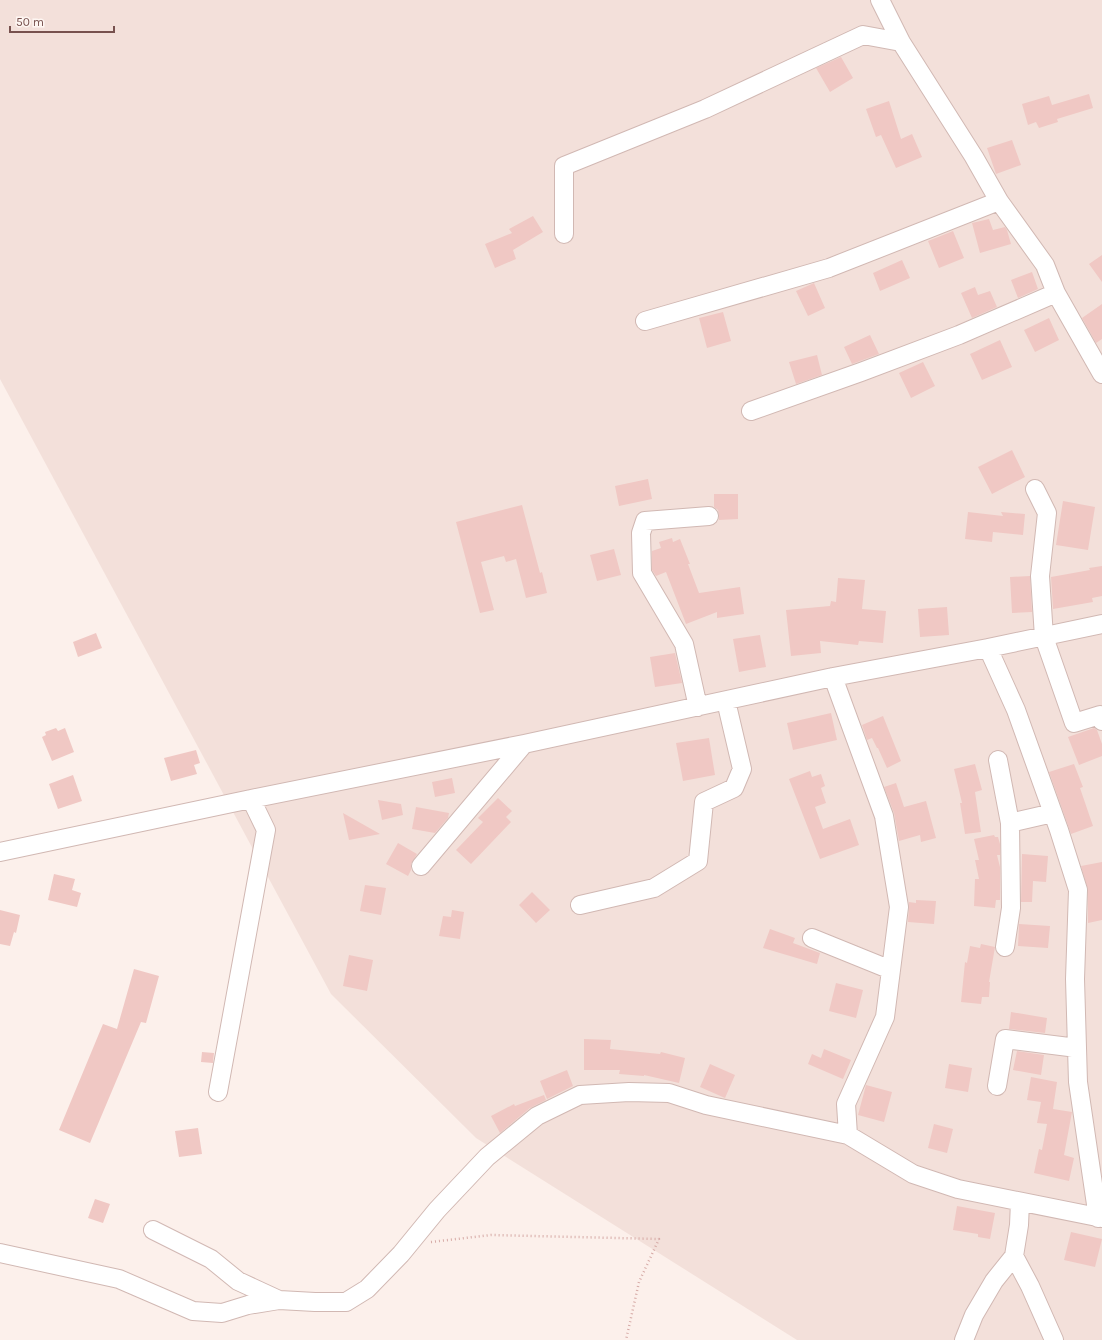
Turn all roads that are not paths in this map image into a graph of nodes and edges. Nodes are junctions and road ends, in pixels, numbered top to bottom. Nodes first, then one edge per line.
1 (880, 0) edge
2 (901, 42) junction
3 (999, 201) junction
4 (564, 234) dead end
5 (1056, 293) junction
6 (645, 321) dead end
7 (1102, 374) edge
8 (751, 411) dead end
9 (1035, 489) dead end
10 (709, 516) dead end
11 (1102, 624) edge
12 (1044, 637) junction
13 (988, 648) junction
14 (833, 677) junction
15 (726, 701) junction
16 (698, 707) junction
17 (1102, 721) edge
18 (524, 744) junction
19 (998, 760) dead end
20 (251, 799) junction
21 (1053, 813) junction
22 (1010, 822) junction
23 (0, 852) edge
24 (421, 866) dead end
25 (580, 905) dead end
26 (812, 938) dead end
27 (1005, 947) dead end
28 (891, 970) junction
29 (1077, 1048) junction
30 (997, 1086) dead end
31 (218, 1092) dead end
32 (848, 1135) junction
33 (1020, 1202) junction
34 (1100, 1218) edge
35 (153, 1230) dead end
36 (0, 1253) edge
37 (1014, 1256) junction
38 (997, 1277) junction
39 (1030, 1286) junction
40 (279, 1300) junction
41 (964, 1340) edge
42 (1054, 1340) edge

1 - 2 street
2 - 3 street
2 - 4 street
3 - 5 street
3 - 6 street
5 - 7 street
5 - 8 street
9 - 12 street
10 - 16 street
11 - 12 street
12 - 13 street
12 - 17 street
13 - 14 street
13 - 21 street
14 - 15 street
14 - 28 street
15 - 16 street
15 - 25 street
16 - 18 street
18 - 20 street
18 - 24 street
19 - 22 street
20 - 23 street
20 - 31 street
21 - 22 street
21 - 29 street
22 - 27 street
26 - 28 street
28 - 32 street
29 - 30 street
29 - 34 street
32 - 33 street
32 - 40 street
33 - 34 street
33 - 37 street
35 - 40 street
36 - 40 street
37 - 38 street
37 - 39 street
38 - 39 street
38 - 41 street
39 - 42 street

